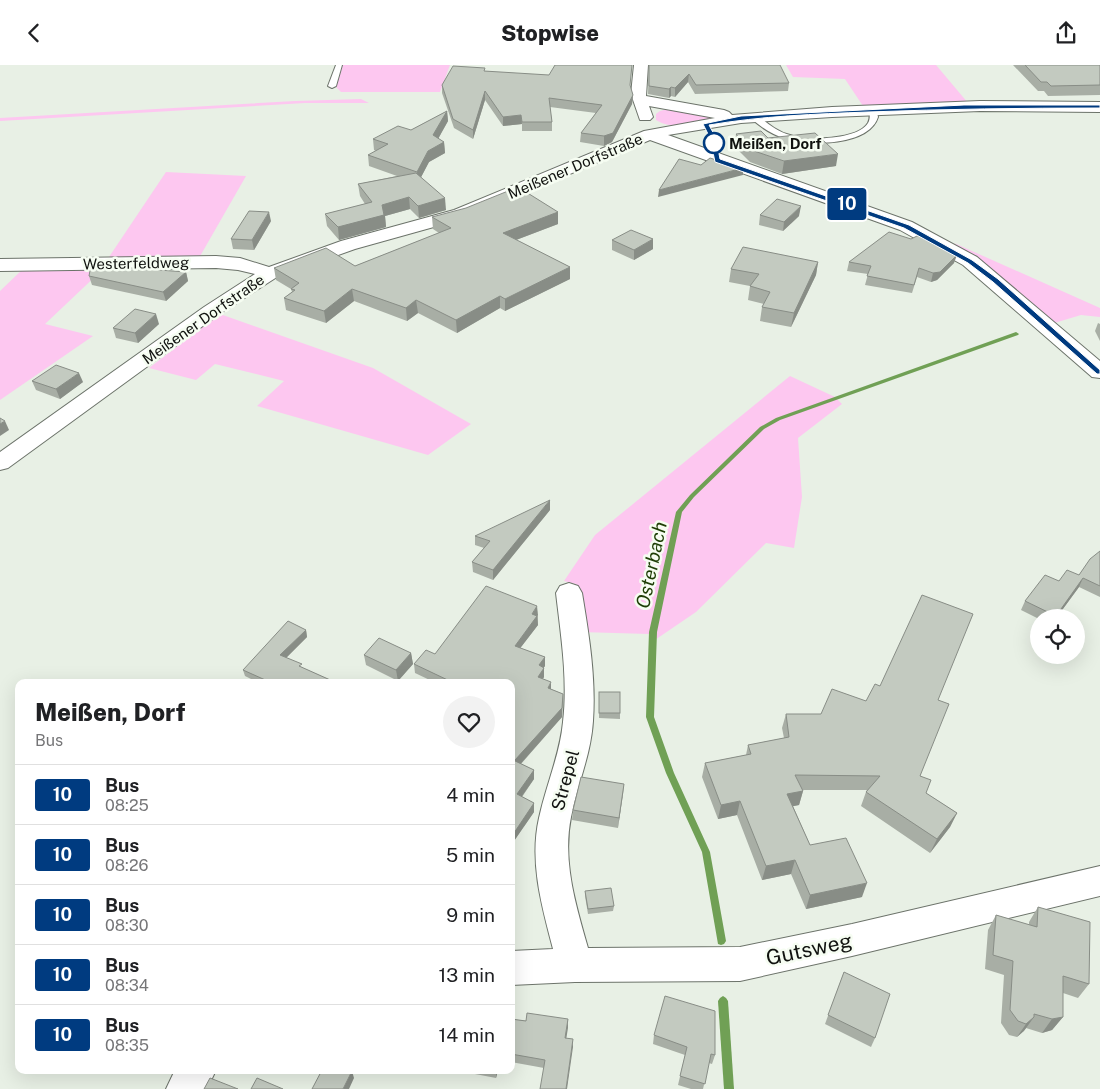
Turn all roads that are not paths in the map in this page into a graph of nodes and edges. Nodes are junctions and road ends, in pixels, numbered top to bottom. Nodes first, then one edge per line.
1 (339, 65) edge
2 (641, 65) edge
3 (332, 86) dead end
4 (641, 100) junction
5 (1100, 107) edge
6 (873, 110) junction
7 (747, 117) junction
8 (706, 124) junction
9 (650, 135) junction
10 (718, 160) junction
11 (0, 265) edge
12 (270, 273) junction
13 (1065, 343) junction
14 (1100, 347) edge
15 (1100, 372) edge
16 (0, 463) edge
17 (569, 593) dead end
18 (1100, 881) edge
19 (575, 965) junction
20 (515, 968) edge
21 (194, 1074) edge
22 (185, 1089) edge

1 - 3 lane
2 - 4 street
4 - 7 street, Meißener Dorfstraße
4 - 9 street
5 - 6 street, Meißener Dorfstraße
6 - 7 street, Meißener Dorfstraße
6 - 7 lane
7 - 8 street, Meißener Dorfstraße
8 - 9 street, Meißener Dorfstraße
8 - 10 street
9 - 10 street
9 - 12 street, Meißener Dorfstraße
10 - 13 street
11 - 12 street, Westerfeldweg
12 - 16 street, Meißener Dorfstraße
13 - 14 street
13 - 15 street
17 - 19 street, Strepel
18 - 19 street, Gutsweg
19 - 20 street, Gutsweg
21 - 22 street

